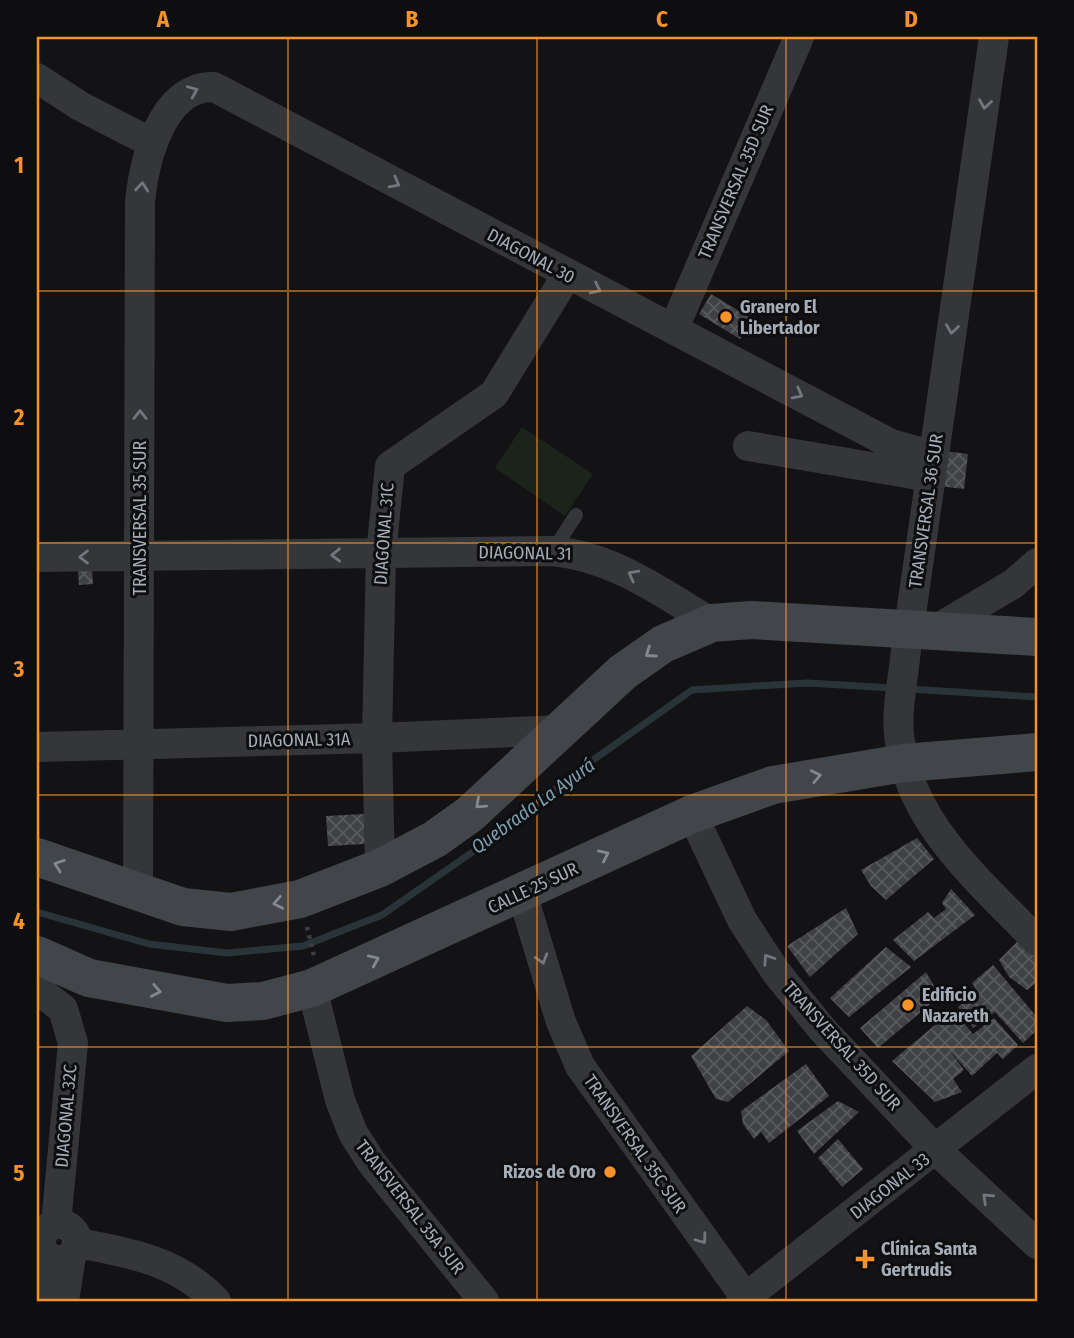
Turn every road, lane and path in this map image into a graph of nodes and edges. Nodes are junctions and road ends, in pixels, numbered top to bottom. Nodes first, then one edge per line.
1 (799, 37) edge
2 (994, 37) edge
3 (37, 78) edge
4 (152, 143) junction
5 (566, 275) junction
6 (674, 328) junction
7 (748, 446) dead end
8 (890, 456) junction
9 (932, 466) junction
10 (576, 515) dead end
11 (553, 551) junction
12 (381, 554) junction
13 (140, 556) junction
14 (37, 557) edge
15 (1037, 563) edge
16 (712, 624) junction
17 (920, 632) junction
18 (1037, 637) edge
19 (562, 730) junction
20 (377, 738) junction
21 (139, 744) junction
22 (37, 747) edge
23 (901, 747) junction
24 (1037, 752) edge
25 (692, 814) junction
26 (37, 857) edge
27 (380, 868) junction
28 (523, 893) junction
29 (138, 894) junction
30 (306, 926) dead end
31 (1037, 942) edge
32 (37, 955) edge
33 (313, 975) junction
34 (37, 989) edge
35 (1037, 1069) edge
36 (936, 1150) junction
37 (54, 1243) edge
38 (1037, 1244) edge
39 (37, 1299) edge
40 (745, 1300) edge
41 (64, 1301) edge
42 (216, 1301) edge
43 (484, 1301) edge

1 - 6 street, TRANSVERSAL 35D SUR
2 -> 9 street, TRANSVERSAL 36 SUR
3 - 4 street
4 -> 5 street, DIAGONAL 30
13 -> 4 street, TRANSVERSAL 35 SUR
5 -> 6 street, DIAGONAL 30
5 - 12 street, DIAGONAL 31C
6 -> 8 street, DIAGONAL 30
7 - 8 street
8 - 9 street, DIAGONAL 30
9 - 17 street, TRANSVERSAL 36 SUR
10 - 11 lane
11 - 12 street, DIAGONAL 31
16 -> 11 street, DIAGONAL 31
12 -> 13 street, DIAGONAL 31
12 - 20 street, DIAGONAL 31C
13 -> 14 street, DIAGONAL 31
13 - 21 street, TRANSVERSAL 35 SUR
15 - 17 street
16 - 17 main road
16 -> 19 main road
17 - 18 main road
17 - 23 street, TRANSVERSAL 36 SUR
19 - 20 street, DIAGONAL 31A
19 -> 27 main road
20 - 21 street, DIAGONAL 31A
20 - 27 street, DIAGONAL 31C
21 - 22 street, DIAGONAL 31A
21 - 29 street, TRANSVERSAL 35 SUR
23 - 24 main road, CALLE 25 SUR
25 -> 23 main road, CALLE 25 SUR
23 - 31 street, TRANSVERSAL 36 SUR
28 -> 25 main road, CALLE 25 SUR
36 -> 25 street, TRANSVERSAL 35D SUR
29 -> 26 main road
27 -> 29 main road
33 -> 28 main road, CALLE 25 SUR
28 -> 40 street, TRANSVERSAL 35C SUR
30 - 33 path
32 -> 33 main road, CALLE 25 SUR
33 - 43 street, TRANSVERSAL 35A SUR
34 - 37 street, DIAGONAL 32C
35 - 36 street, DIAGONAL 33
38 -> 36 street, TRANSVERSAL 35D SUR
36 - 40 street, DIAGONAL 33
37 - 39 street, DIAGONAL 32C
37 - 41 street, DIAGONAL 32C
37 - 42 street

